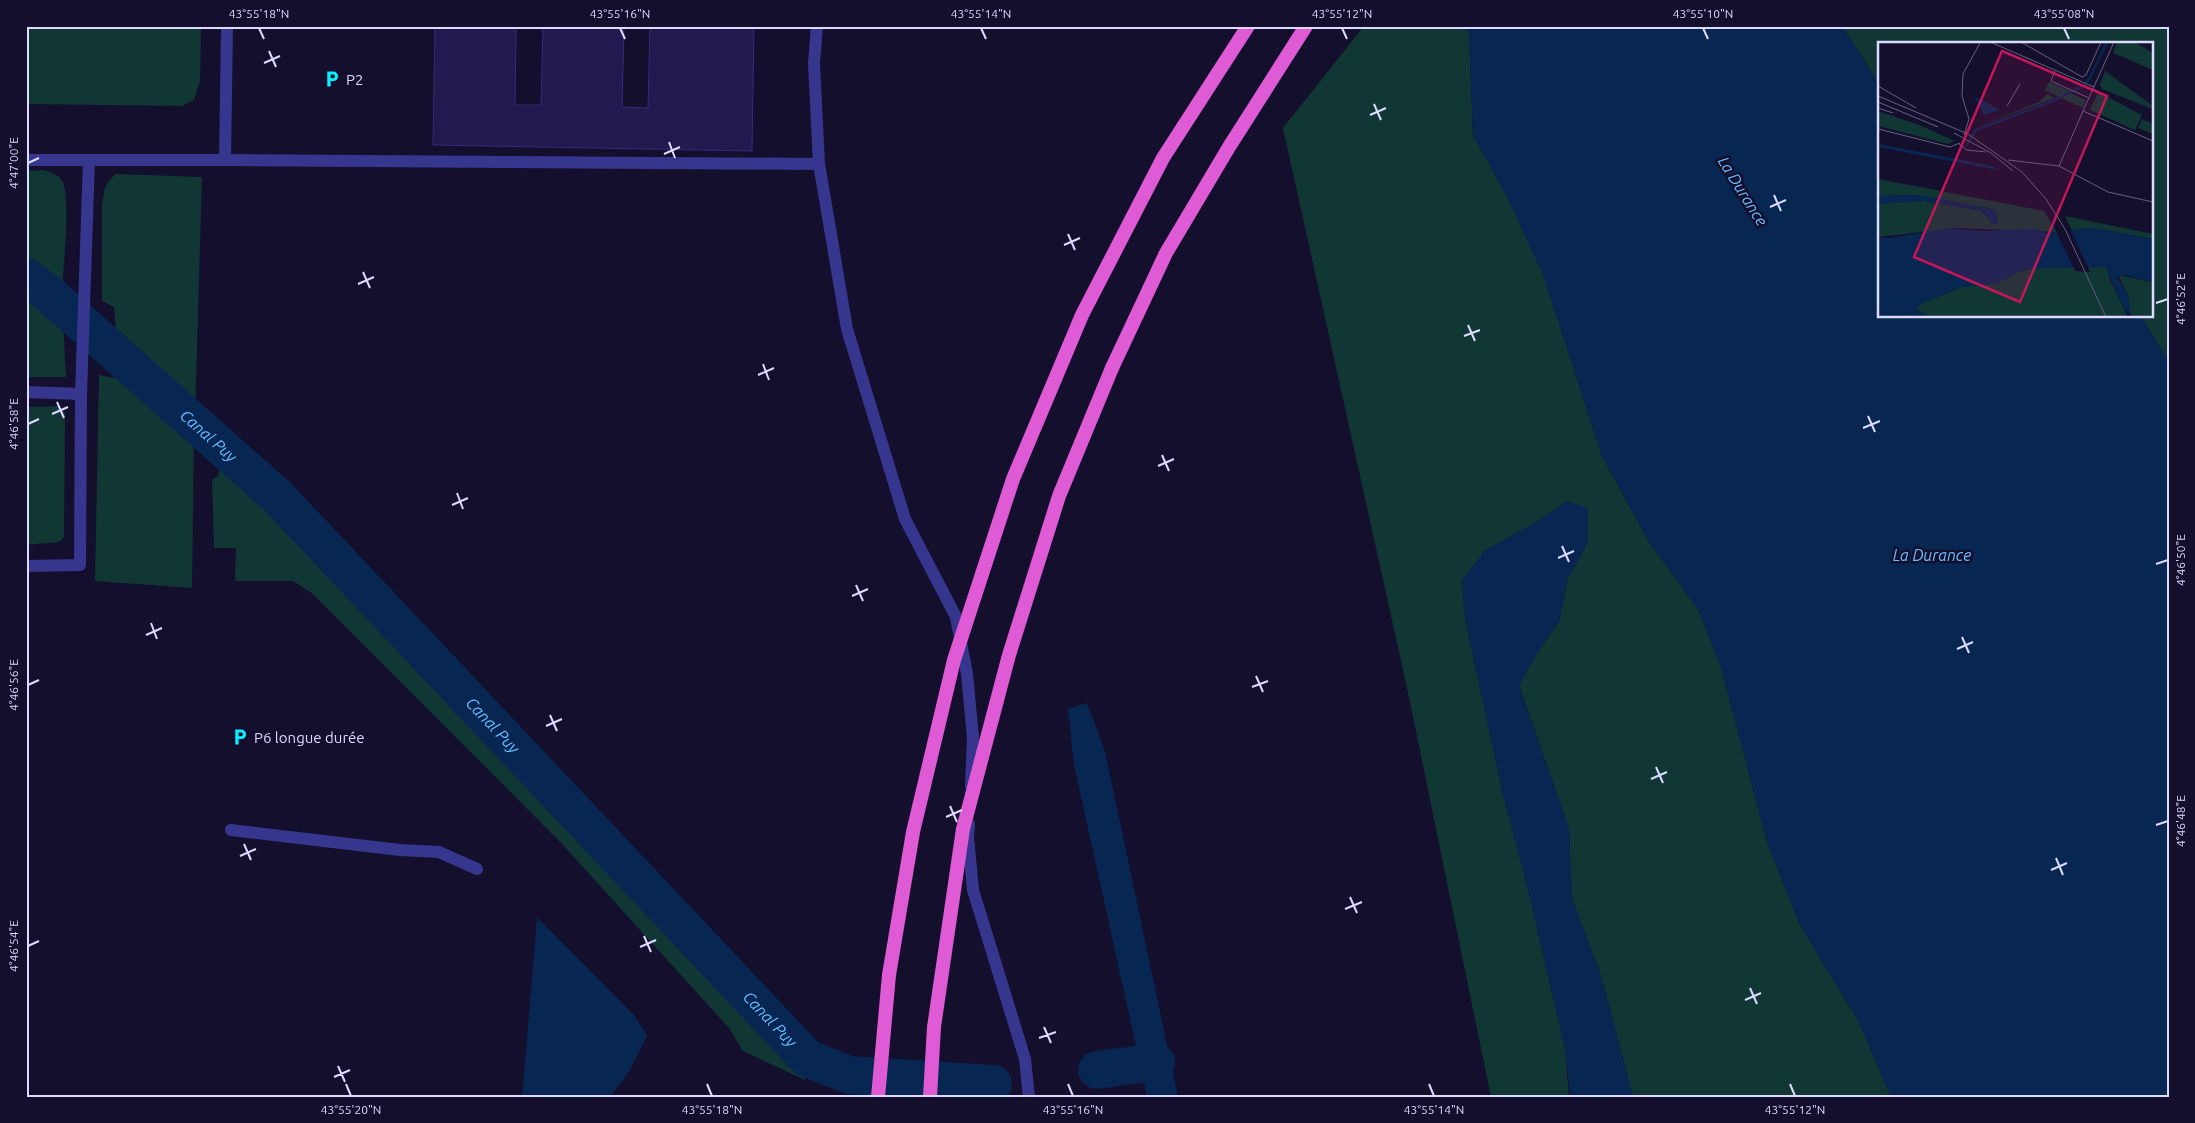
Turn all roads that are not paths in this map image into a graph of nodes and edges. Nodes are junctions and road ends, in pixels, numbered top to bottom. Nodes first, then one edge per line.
1 (227, 26) edge
2 (816, 26) edge
3 (1248, 26) edge
4 (1306, 26) edge
5 (26, 160) edge
6 (89, 160) junction
7 (225, 160) junction
8 (819, 164) junction
9 (26, 392) edge
10 (81, 394) junction
11 (26, 566) edge
12 (231, 830) dead end
13 (477, 869) dead end
14 (878, 1097) edge
15 (930, 1097) edge
16 (1029, 1097) edge

1 - 7 lane
2 - 8 lane
3 - 14 highway, bridge
4 - 15 highway, bridge
5 - 6 lane
6 - 7 lane
6 - 10 lane
7 - 8 lane
8 - 16 lane
9 - 10 lane
10 - 11 lane
12 - 13 lane

